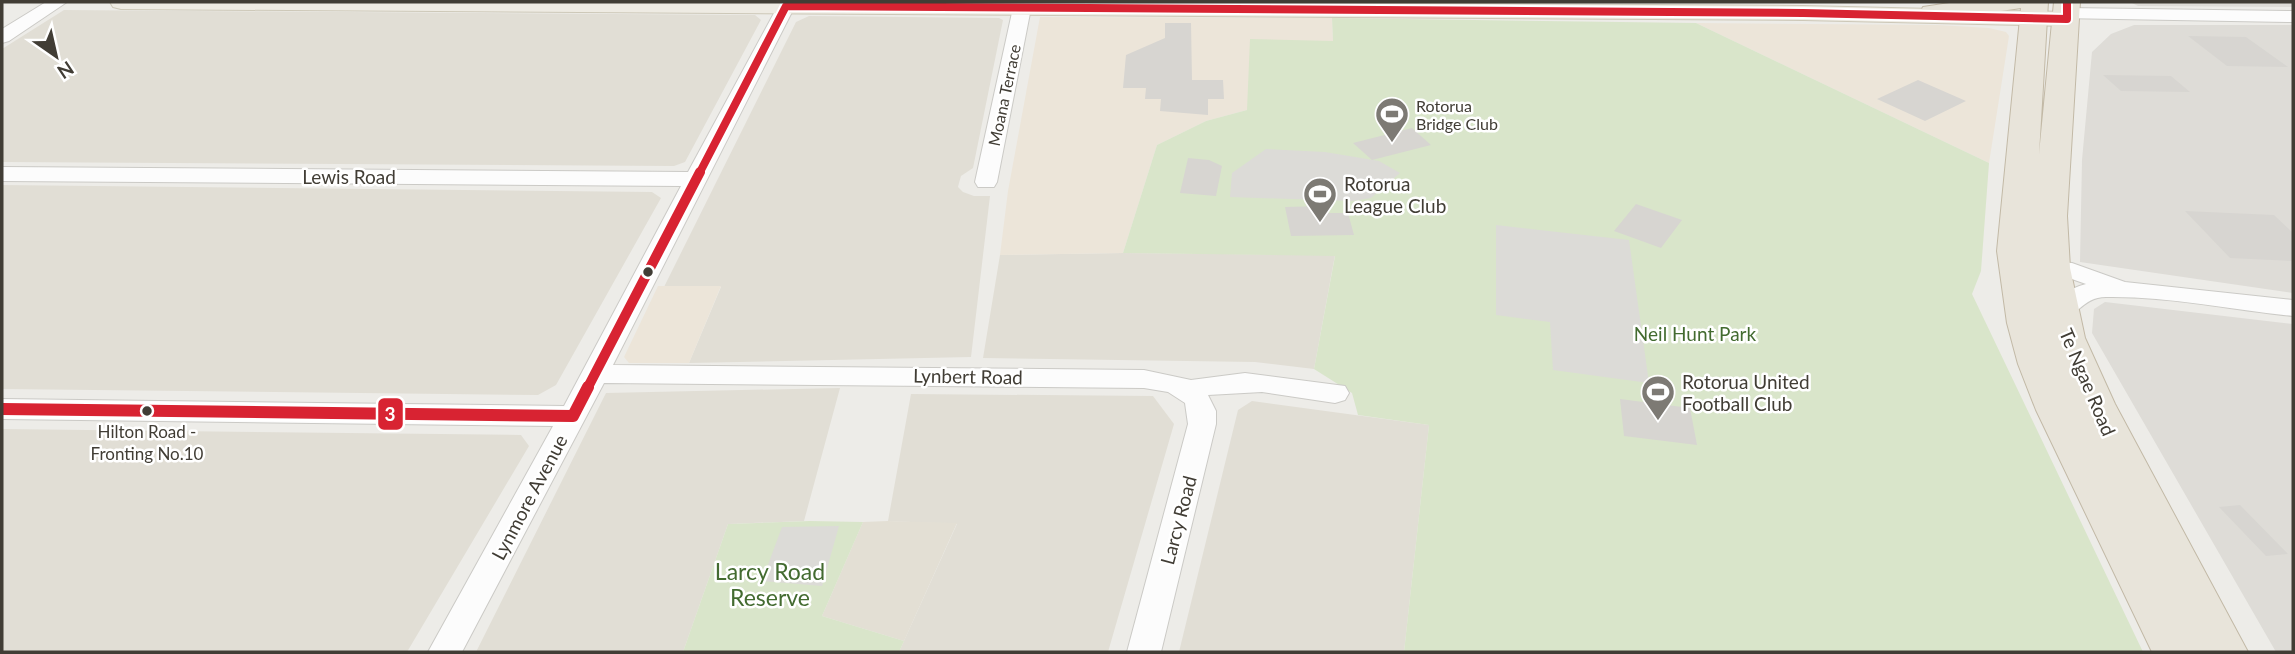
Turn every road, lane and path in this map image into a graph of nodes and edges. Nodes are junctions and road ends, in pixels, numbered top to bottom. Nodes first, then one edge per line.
1 (58, 2) edge
2 (121, 2) edge
3 (1211, 5) edge
4 (786, 6) junction
5 (1460, 6) edge
6 (1022, 8) junction
7 (2029, 9) edge
8 (2067, 12) edge
9 (1922, 14) joint
10 (2293, 17) edge
11 (2, 37) edge
12 (2, 174) edge
13 (696, 179) junction
14 (986, 182) dead end
15 (2056, 278) junction
16 (2293, 308) edge
17 (596, 373) junction
18 (1189, 390) junction
19 (1335, 394) dead end
20 (2, 409) edge
21 (573, 416) junction
22 (445, 652) edge
23 (1144, 652) edge
24 (2177, 652) edge
25 (2223, 652) edge

1 - 11 street
2 - 4 main road
3 - 5 main road
3 - 6 main road
4 - 6 main road
4 - 13 street, Lynmore Avenue
5 - 9 main road
6 - 14 street, Moana Terrace
7 - 8 main road
7 - 9 highway
7 - 15 highway, Te Ngae Road
8 - 10 street
8 - 15 highway, Te Ngae Road
12 - 13 street, Lewis Road
13 - 17 street, Lynmore Avenue
15 - 16 street
15 - 24 highway, Te Ngae Road
15 - 25 highway, Te Ngae Road
17 - 18 street, Lynbert Road
17 - 21 street, Lynmore Avenue
18 - 19 street
18 - 23 street, Larcy Road
20 - 21 street
21 - 22 street, Lynmore Avenue

